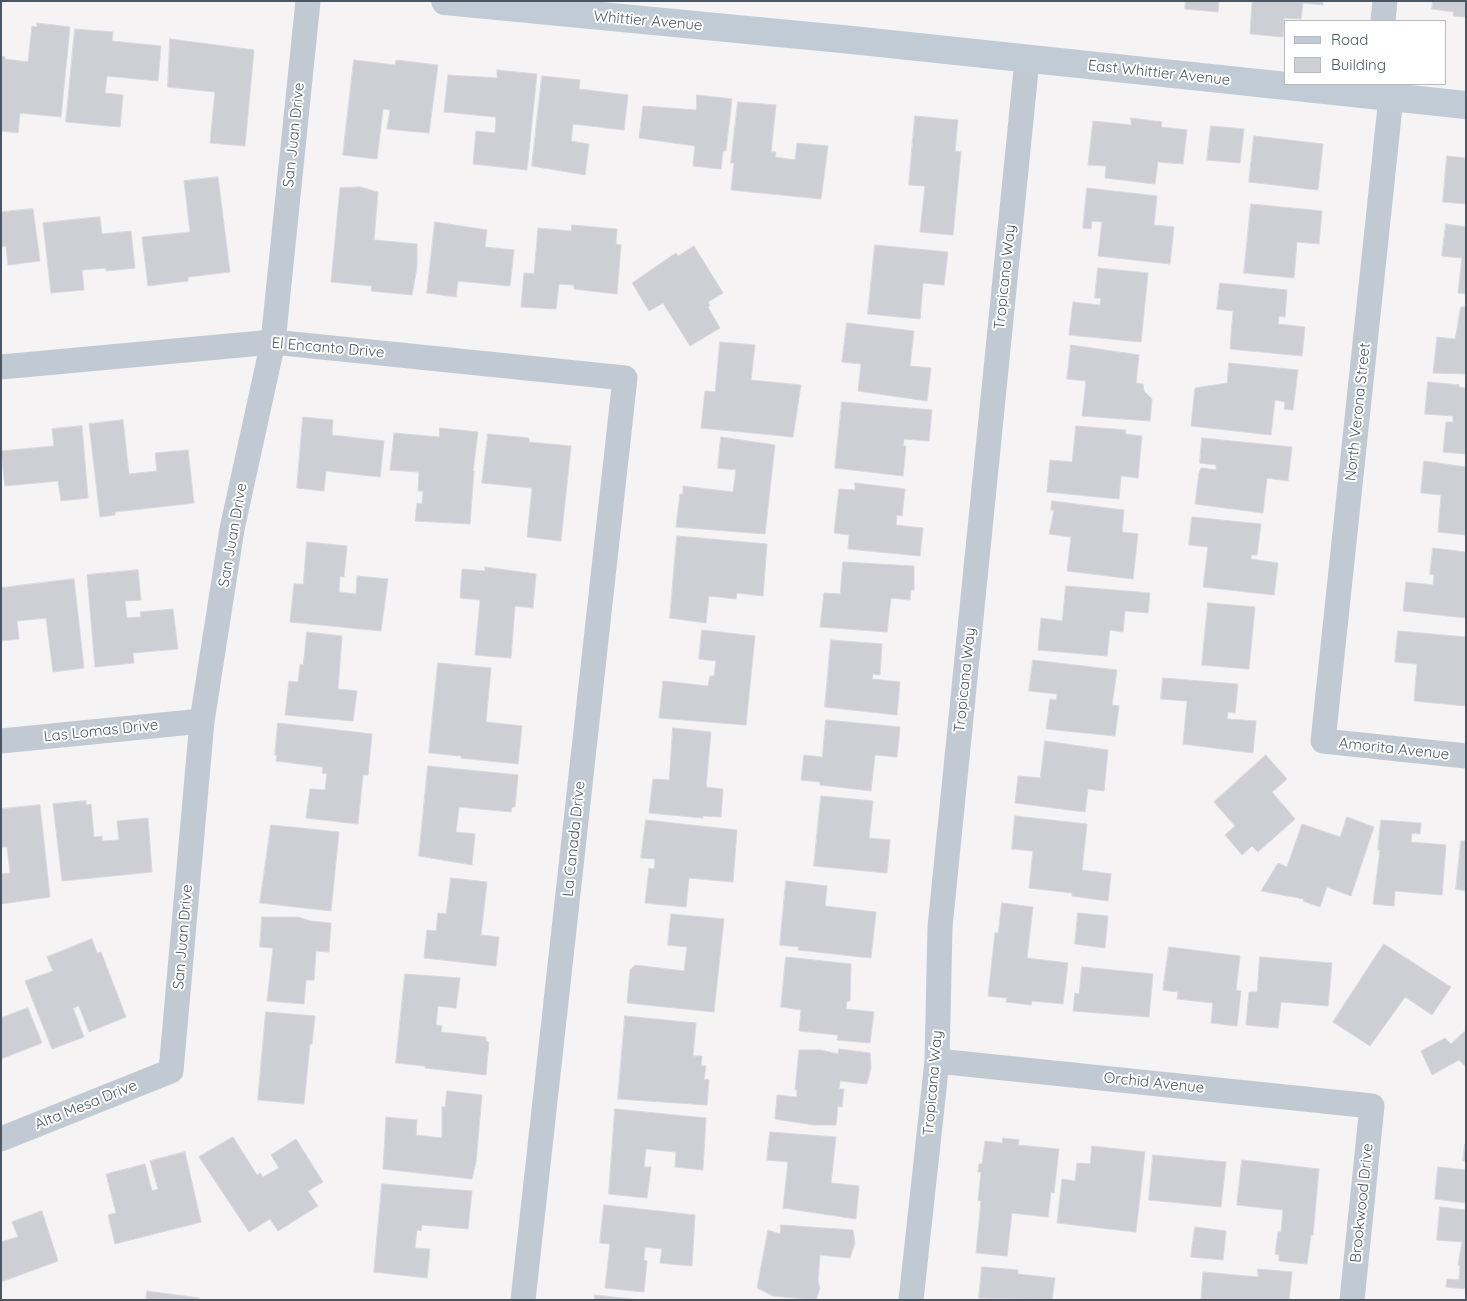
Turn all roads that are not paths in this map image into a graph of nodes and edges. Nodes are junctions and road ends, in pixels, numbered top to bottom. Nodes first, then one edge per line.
1 (308, 1) edge
2 (445, 1) edge
3 (1385, 1) edge
4 (1383, 20) edge
5 (852, 40) joint
6 (1027, 60) junction
7 (1284, 81) edge
8 (1330, 85) edge
9 (1390, 90) edge
10 (1466, 105) edge
11 (272, 342) junction
12 (1, 367) edge
13 (625, 378) joint
14 (202, 721) junction
15 (1, 741) edge
16 (1323, 741) joint
17 (1466, 756) edge
18 (937, 1061) junction
19 (171, 1071) joint
20 (1372, 1106) joint
21 (1, 1138) edge
22 (523, 1300) edge
23 (911, 1300) edge
24 (1352, 1300) edge

1 - 11 street, San Juan Drive
2 - 5 street, Whittier Avenue
3 - 4 street
5 - 6 street, East Whittier Avenue
6 - 7 street, East Whittier Avenue
6 - 18 street, Tropicana Way
8 - 9 street, East Whittier Avenue
9 - 10 street, East Whittier Avenue
9 - 16 street, North Verona Street
11 - 12 street, El Encanto Drive
11 - 13 street, El Encanto Drive
11 - 14 street, San Juan Drive
13 - 22 street, La Canada Drive
14 - 15 street, Las Lomas Drive
14 - 19 street, San Juan Drive
16 - 17 street, Amorita Avenue
18 - 20 street, Orchid Avenue
18 - 23 street, Tropicana Way
19 - 21 street, Alta Mesa Drive
20 - 24 street, Brookwood Drive

